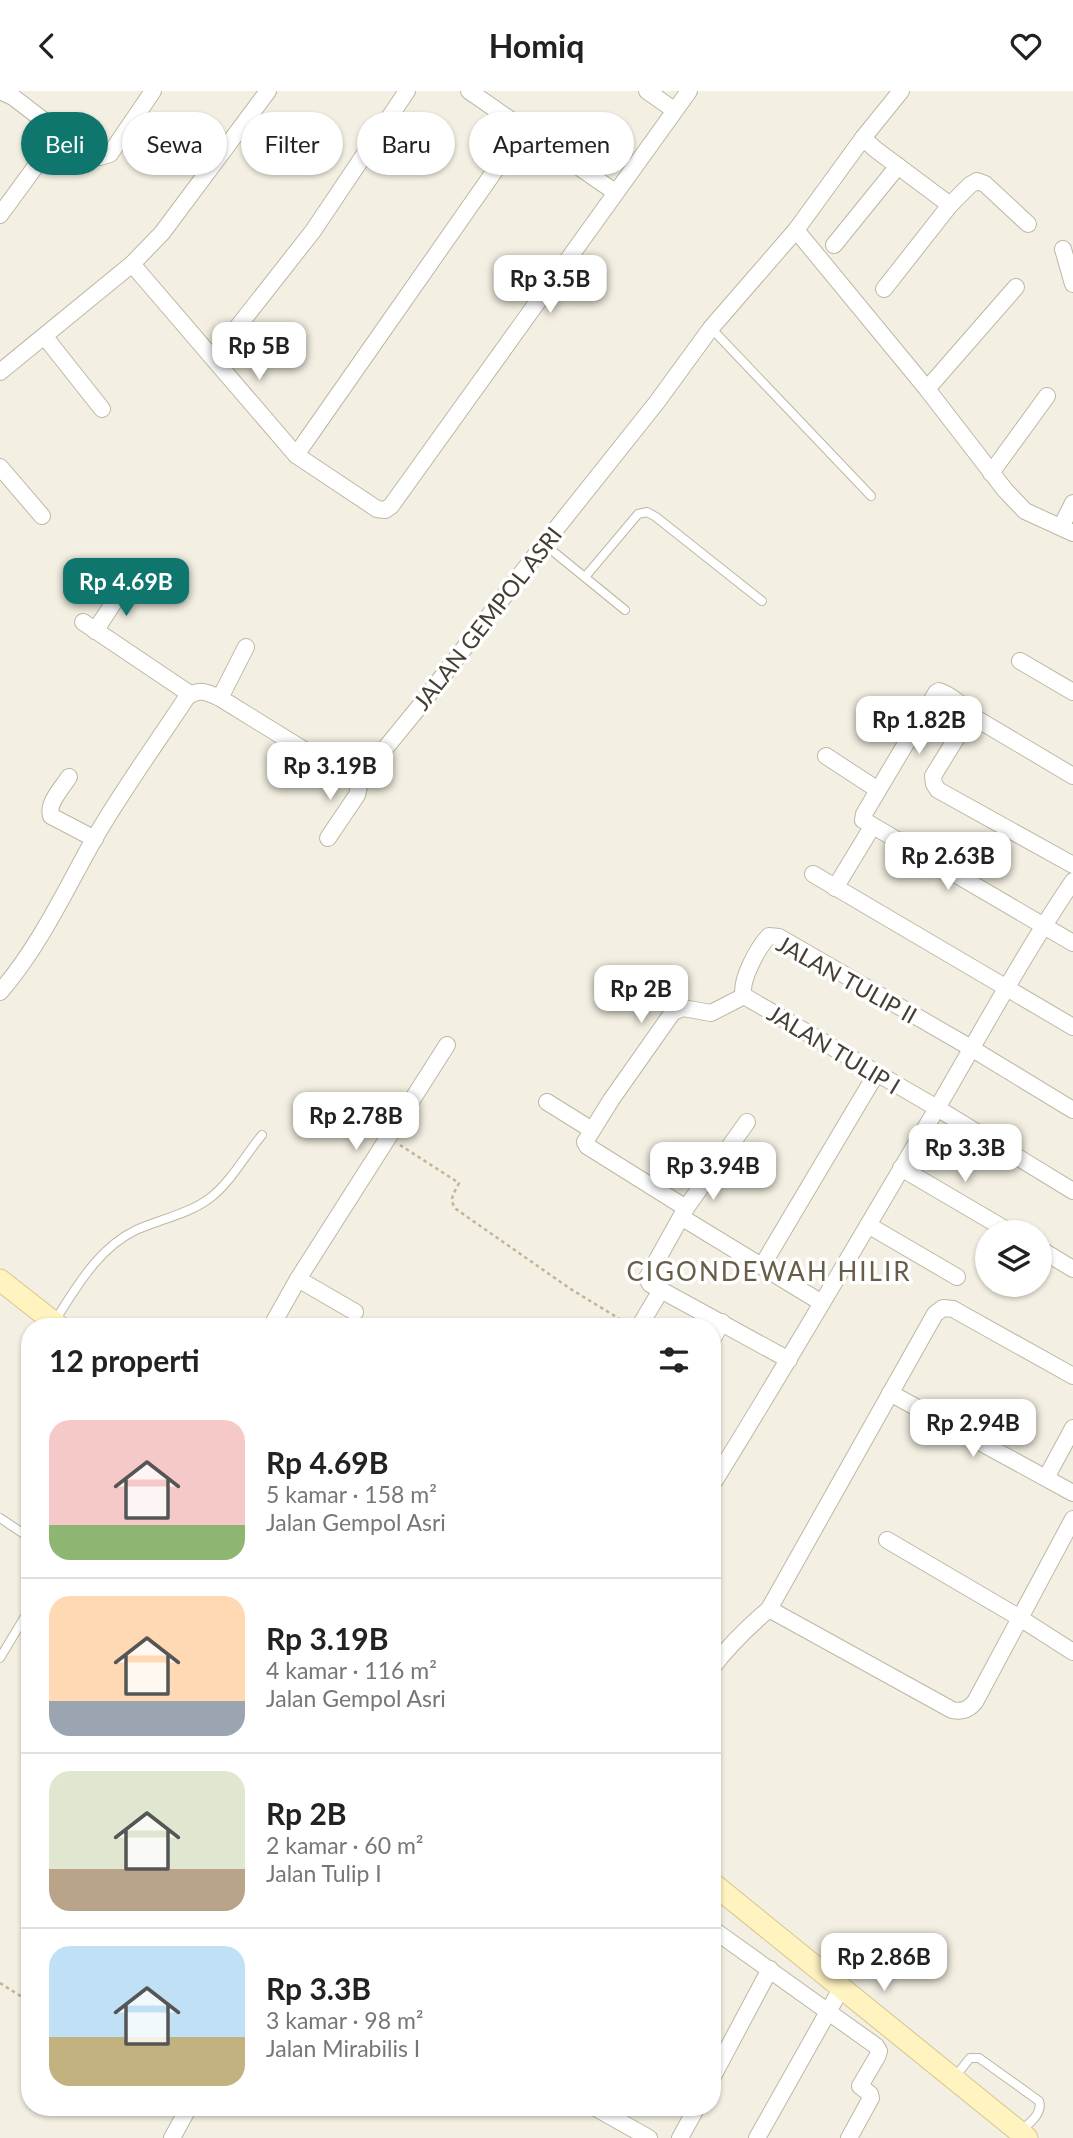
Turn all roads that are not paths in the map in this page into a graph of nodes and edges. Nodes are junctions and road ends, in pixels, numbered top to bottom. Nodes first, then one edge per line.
1 (153, 91) edge
2 (268, 91) edge
3 (407, 91) edge
4 (469, 91) edge
5 (647, 91) edge
6 (689, 91) edge
7 (901, 91) edge
8 (10, 93) edge
9 (674, 110) junction
10 (34, 112) edge
11 (499, 112) edge
12 (863, 138) junction
13 (108, 155) edge
14 (898, 166) junction
15 (29, 175) edge
16 (492, 175) edge
17 (592, 175) edge
18 (615, 191) junction
19 (950, 205) junction
20 (0, 215) edge
21 (1028, 224) dead end
22 (796, 230) junction
23 (834, 245) dead end
24 (1063, 249) dead end
25 (132, 264) junction
26 (1073, 284) edge
27 (1016, 288) dead end
28 (884, 289) dead end
29 (711, 328) junction
30 (45, 337) junction
31 (214, 357) junction
32 (0, 373) edge
33 (927, 389) junction
34 (1047, 396) dead end
35 (102, 409) dead end
36 (296, 455) junction
37 (0, 467) edge
38 (991, 473) junction
39 (871, 496) dead end
40 (1073, 503) edge
41 (42, 516) dead end
42 (1067, 530) edge
43 (544, 544) junction
44 (585, 577) junction
45 (126, 584) dead end
46 (762, 601) dead end
47 (625, 610) dead end
48 (246, 647) dead end
49 (1020, 661) dead end
50 (1073, 692) edge
51 (190, 694) junction
52 (220, 698) junction
53 (972, 716) junction
54 (826, 755) dead end
55 (1073, 776) edge
56 (69, 778) dead end
57 (361, 778) junction
58 (878, 790) junction
59 (872, 827) junction
60 (328, 838) dead end
61 (95, 839) junction
62 (1073, 865) edge
63 (813, 874) dead end
64 (1073, 881) edge
65 (835, 888) junction
66 (1043, 925) junction
67 (1073, 943) edge
68 (1008, 988) junction
69 (743, 989) junction
70 (0, 992) edge
71 (1073, 1027) edge
72 (447, 1045) dead end
73 (971, 1048) junction
74 (876, 1074) junction
75 (547, 1102) dead end
76 (937, 1108) junction
77 (1073, 1110) edge
78 (747, 1122) dead end
79 (592, 1130) junction
80 (262, 1135) dead end
81 (901, 1168) junction
82 (1073, 1191) edge
83 (684, 1213) junction
84 (990, 1220) edge
85 (867, 1225) junction
86 (1052, 1256) edge
87 (761, 1266) junction
88 (1073, 1269) edge
89 (957, 1277) dead end
90 (298, 1279) junction
91 (0, 1280) edge
92 (661, 1290) junction
93 (822, 1304) junction
94 (355, 1312) dead end
95 (49, 1318) edge
96 (60, 1318) edge
97 (276, 1318) edge
98 (644, 1318) edge
99 (714, 1318) edge
100 (722, 1322) edge
101 (789, 1360) junction
102 (1073, 1376) edge
103 (890, 1393) junction
104 (1073, 1428) edge
105 (721, 1470) edge
106 (1046, 1478) junction
107 (1073, 1493) edge
108 (0, 1518) edge
109 (1073, 1520) edge
110 (21, 1532) edge
111 (887, 1540) dead end
112 (769, 1609) junction
113 (1020, 1618) junction
114 (21, 1623) edge
115 (1073, 1652) edge
116 (721, 1656) edge
117 (0, 1658) edge
118 (721, 1891) edge
119 (721, 1935) edge
120 (770, 1969) junction
121 (835, 1999) junction
122 (721, 2061) edge
123 (954, 2078) junction
124 (184, 2116) edge
125 (616, 2116) edge
126 (692, 2116) edge
127 (1015, 2133) edge
128 (172, 2138) edge
129 (649, 2138) edge
130 (680, 2138) edge
131 (757, 2138) edge
132 (849, 2138) edge

1 - 13 street
2 - 25 street
3 - 31 street
4 - 11 street
5 - 9 street
6 - 9 street
7 - 12 street, JALAN GEMPOL ASRI
8 - 10 street
9 - 18 street
12 - 14 street
12 - 22 street, JALAN GEMPOL ASRI
14 - 19 street
14 - 23 street
15 - 20 street
16 - 36 street
17 - 18 street
18 - 36 street
19 - 21 street
19 - 28 street
22 - 29 street, JALAN GEMPOL ASRI
22 - 33 street
24 - 26 street
25 - 30 street
25 - 31 street
27 - 33 street
29 - 39 lane
29 - 43 street, JALAN GEMPOL ASRI
30 - 32 street
30 - 35 street
31 - 36 street
33 - 38 street
34 - 38 street
37 - 41 street
38 - 42 street
40 - 42 street
43 - 44 lane
43 - 57 street, JALAN GEMPOL ASRI
44 - 46 lane
44 - 47 lane
45 - 51 street
48 - 52 street
49 - 50 street
51 - 52 street
51 - 61 street
52 - 57 street
53 - 55 street
53 - 58 street
53 - 62 street
54 - 58 street
56 - 61 street
57 - 60 street, JALAN GEMPOL ASRI
58 - 59 street
59 - 65 street
59 - 66 street
61 - 70 street
63 - 65 street
64 - 66 street
65 - 68 street
66 - 67 street
66 - 68 street
68 - 71 street
68 - 73 street
69 - 73 street, JALAN TULIP II
69 - 74 street, JALAN TULIP I
69 - 79 street
72 - 90 street
73 - 76 street
73 - 77 street, JALAN TULIP II
74 - 76 street, JALAN TULIP I
74 - 87 street
75 - 79 street
76 - 81 street
76 - 82 street, JALAN TULIP I
78 - 83 street
79 - 83 street
80 - 96 lane
81 - 84 street
81 - 85 street
83 - 87 street
83 - 92 street
85 - 89 street
85 - 93 street
86 - 88 street
87 - 93 street
90 - 94 street
90 - 97 street
91 - 95 street
92 - 98 street
92 - 99 street
93 - 101 street
100 - 101 street
101 - 105 street
102 - 103 street
103 - 106 street
103 - 112 street
104 - 106 street
106 - 107 street
108 - 110 lane
109 - 113 street
111 - 113 street
112 - 113 street
112 - 116 street
113 - 115 street
114 - 117 lane
118 - 121 street
119 - 120 street
120 - 121 street
120 - 122 street
121 - 123 street
121 - 131 street
121 - 132 street
123 - 127 street
123 - 127 lane
124 - 128 street
125 - 129 street
126 - 130 street

